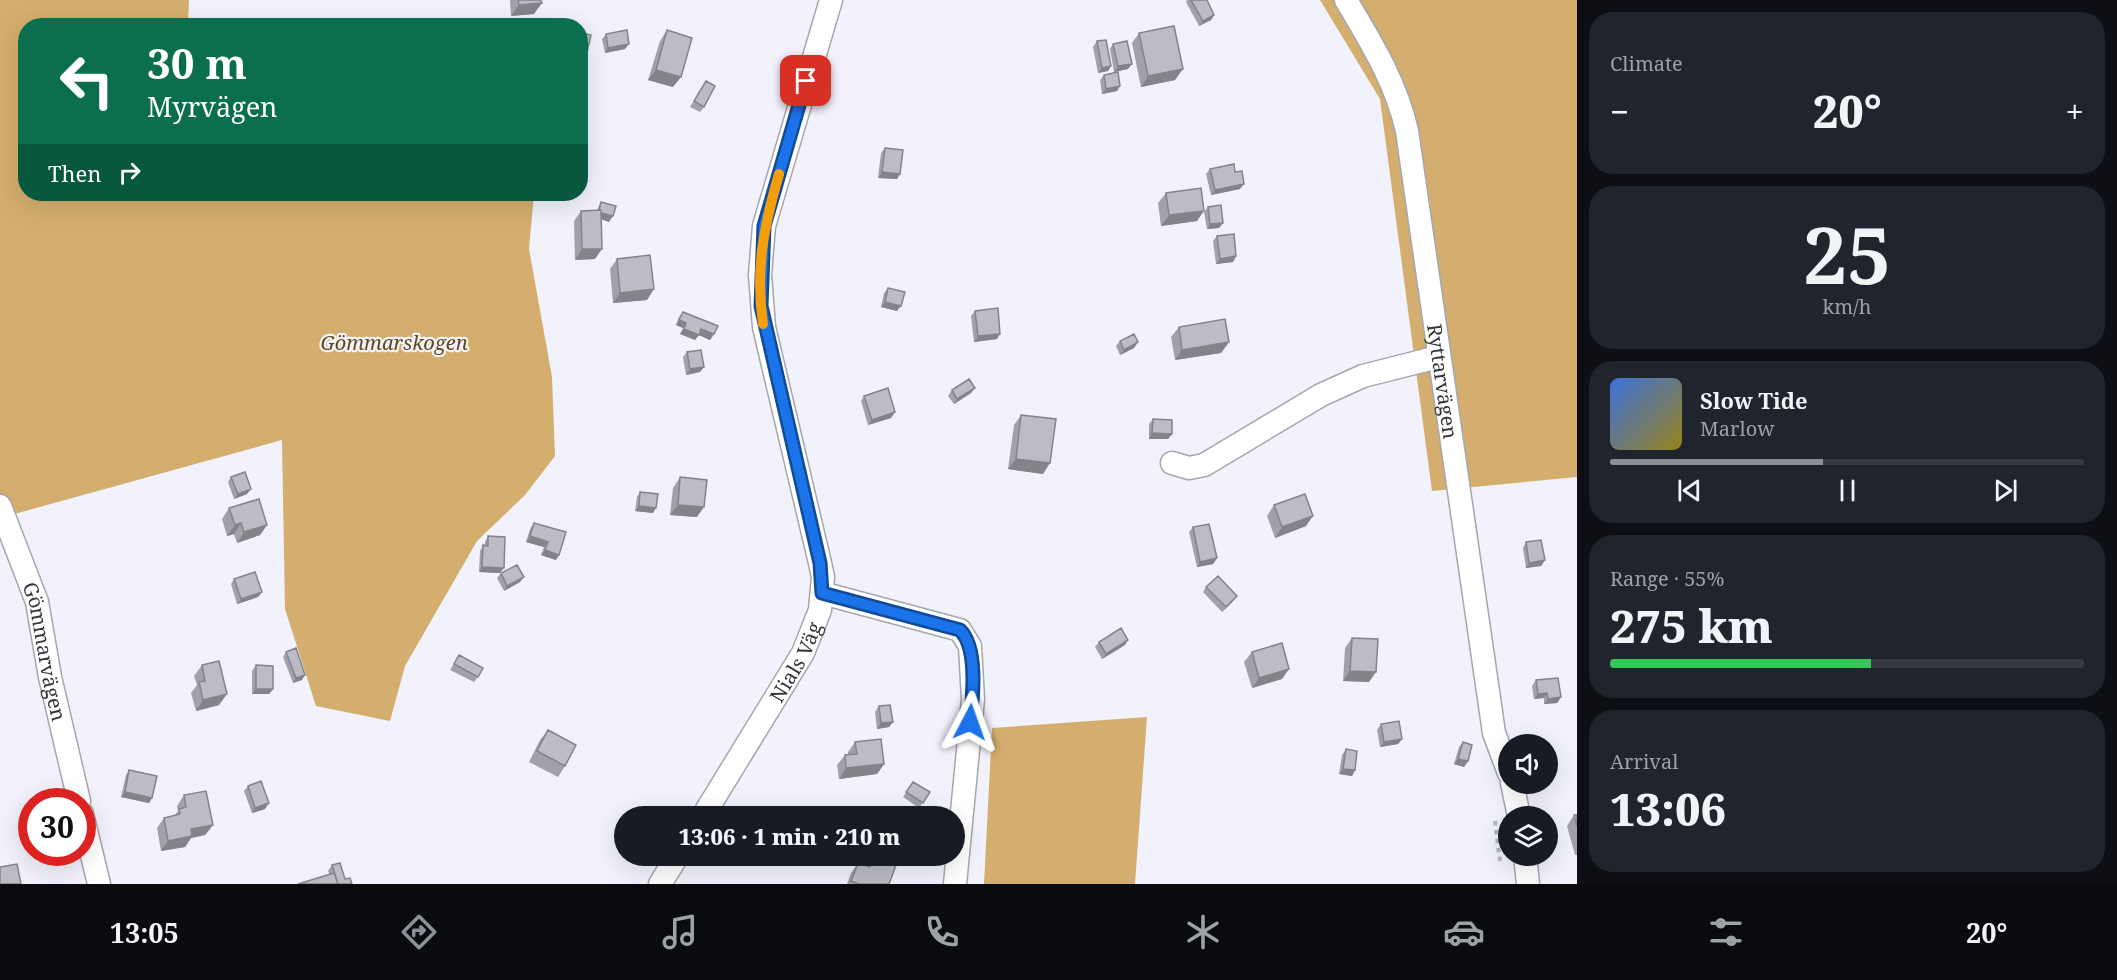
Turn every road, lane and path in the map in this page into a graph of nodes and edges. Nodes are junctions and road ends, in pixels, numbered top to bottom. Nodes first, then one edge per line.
1 (1346, 0) edge
2 (829, 2) edge
3 (1438, 357) junction
4 (1172, 463) dead end
5 (0, 506) edge
6 (822, 593) junction
7 (1498, 744) edge
8 (77, 788) edge
9 (708, 806) edge
10 (95, 866) edge
11 (671, 866) edge
12 (1526, 866) edge
13 (99, 884) edge
14 (660, 884) edge
15 (955, 884) edge
16 (1528, 884) edge

1 - 3 street, Ryttarvägen
2 - 6 street, Nials Väg
3 - 4 street
3 - 7 street, Ryttarvägen
5 - 8 street, Gömmarvägen
6 - 9 street, Nials Väg
6 - 15 street
10 - 13 street
11 - 14 street
12 - 16 street

